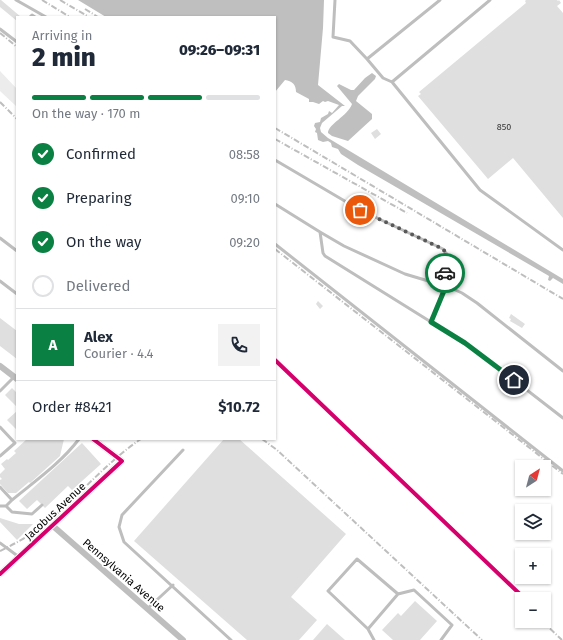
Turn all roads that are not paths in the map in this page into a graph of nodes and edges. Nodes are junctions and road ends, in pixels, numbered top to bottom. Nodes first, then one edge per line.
1 (16, 0) edge
2 (336, 0) edge
3 (440, 0) edge
4 (490, 0) edge
5 (44, 16) edge
6 (0, 29) edge
7 (16, 41) edge
8 (367, 59) junction
9 (392, 82) junction
10 (276, 161) edge
11 (276, 205) edge
12 (320, 232) junction
13 (0, 238) edge
14 (276, 245) edge
15 (16, 250) edge
16 (563, 250) edge
17 (0, 281) edge
18 (446, 286) junction
19 (16, 293) edge
20 (431, 322) junction
21 (563, 364) edge
22 (0, 366) edge
23 (561, 369) edge
24 (16, 378) edge
25 (0, 392) edge
26 (563, 418) edge
27 (0, 427) edge
28 (78, 440) edge
29 (94, 440) edge
30 (183, 450) dead end
31 (0, 456) edge
32 (563, 471) edge
33 (0, 487) edge
34 (12, 500) junction
35 (42, 505) dead end
36 (0, 506) edge
37 (6, 506) junction
38 (53, 526) junction
39 (0, 543) edge
40 (19, 557) junction
41 (0, 574) edge
42 (173, 585) junction
43 (398, 594) junction
44 (148, 609) junction
45 (368, 629) junction
46 (183, 640) edge
47 (231, 640) edge
48 (374, 640) edge
49 (441, 640) edge

1 - 5 lane
2 - 8 lane
3 - 8 lane
4 - 9 lane
6 - 7 lane
8 - 9 lane
9 - 16 lane
10 - 18 lane
11 - 12 lane
12 - 18 lane
12 - 20 lane
13 - 15 lane
14 - 32 lane
17 - 19 lane
18 - 20 lane
18 - 23 lane
20 - 26 lane
21 - 23 lane
22 - 24 street
24 - 25 lane
27 - 31 lane
28 - 34 lane
29 - 38 street, Jacobus Avenue
30 - 42 lane
33 - 34 lane
34 - 37 lane
35 - 37 lane
36 - 37 lane
38 - 40 street, Jacobus Avenue
38 - 44 street, Pennsylvania Avenue
39 - 40 lane
40 - 41 street, Jacobus Avenue
42 - 44 lane
42 - 47 lane
43 - 45 lane
43 - 45 lane
43 - 49 lane
44 - 46 street, Pennsylvania Avenue
45 - 48 lane

